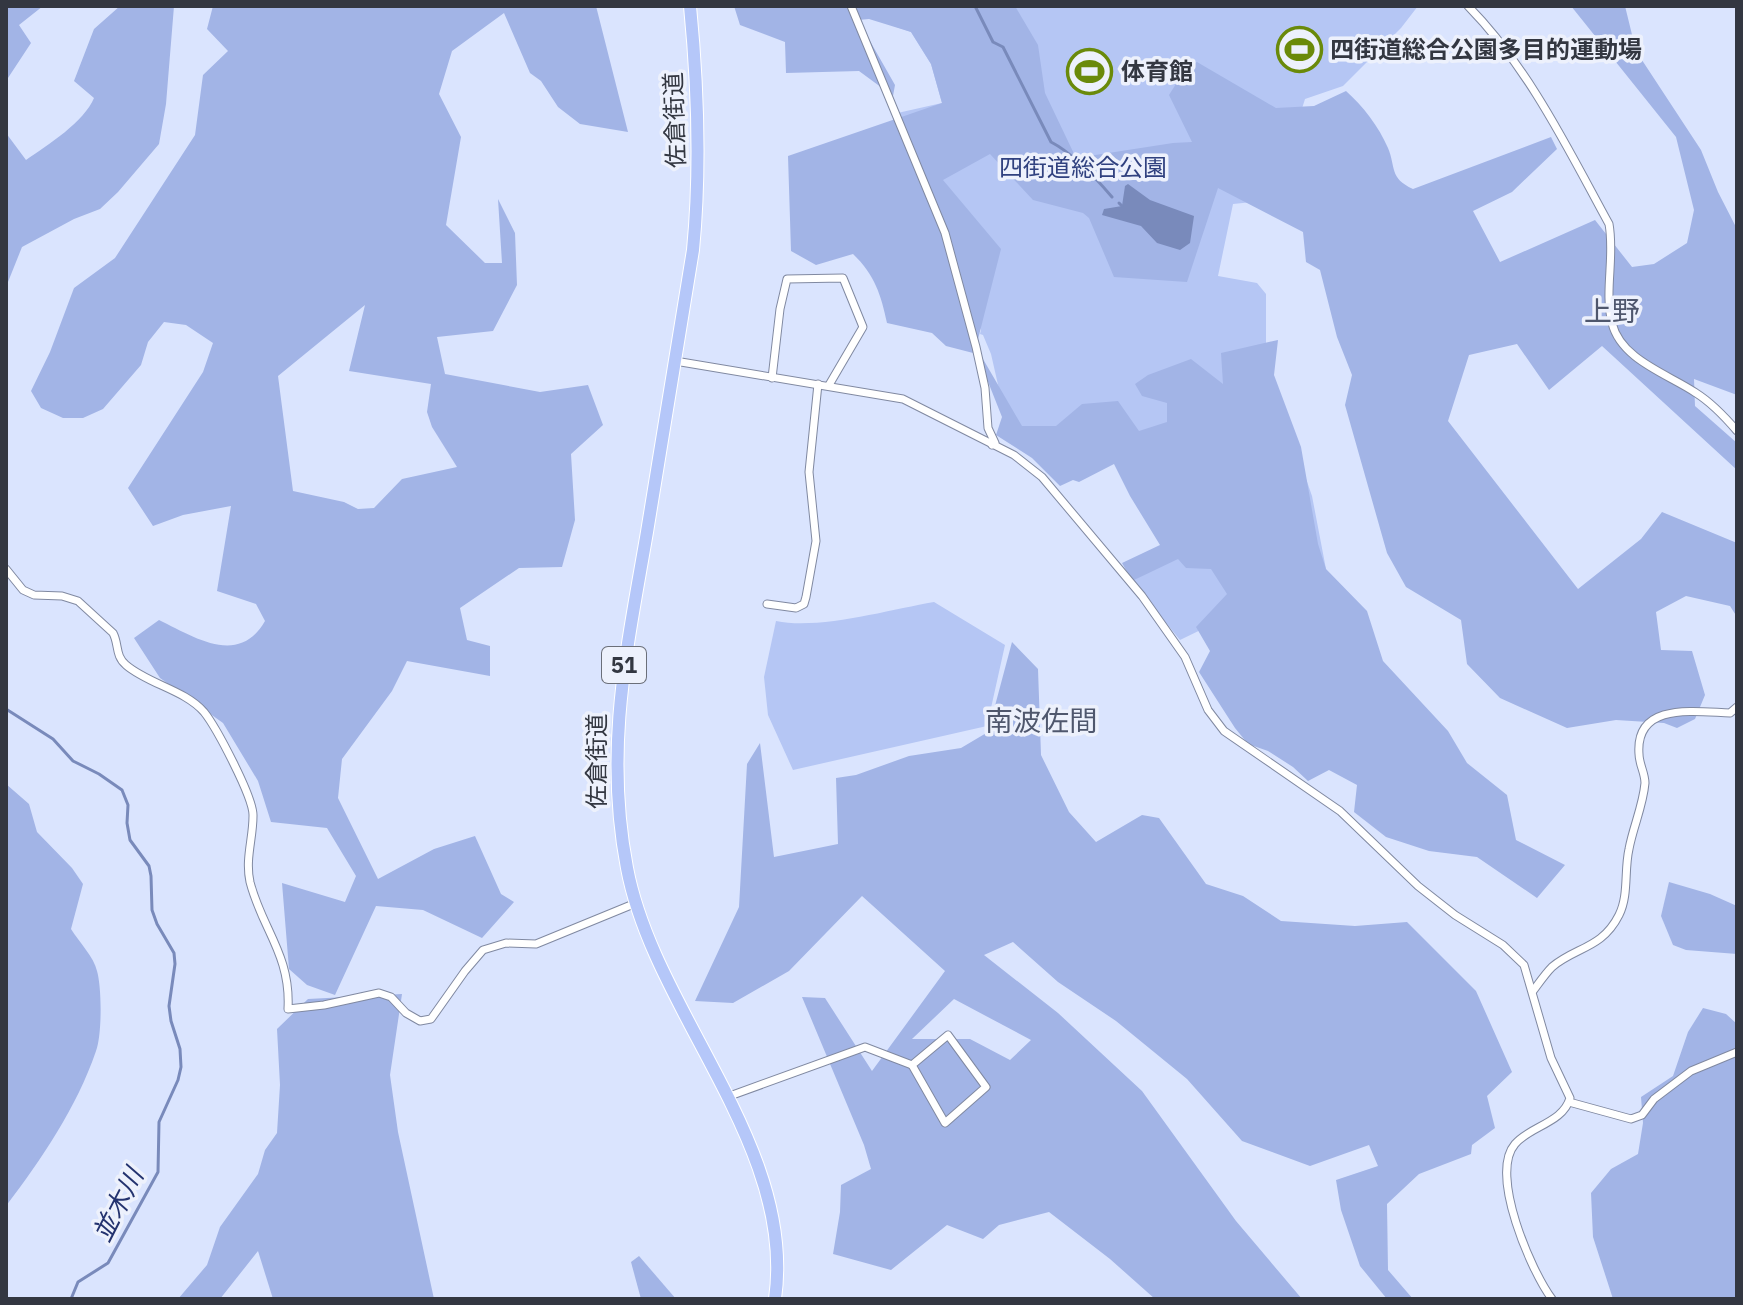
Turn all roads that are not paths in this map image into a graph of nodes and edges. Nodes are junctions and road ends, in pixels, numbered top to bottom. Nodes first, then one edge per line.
1 (690, 6) edge
2 (851, 6) edge
3 (1468, 6) edge
4 (675, 361) junction
5 (772, 378) junction
6 (818, 384) junction
7 (829, 385) junction
8 (1737, 431) edge
9 (992, 445) junction
10 (6, 569) edge
11 (767, 604) dead end
12 (1737, 707) edge
13 (636, 903) junction
14 (1533, 991) junction
15 (1737, 1052) edge
16 (912, 1065) junction
17 (727, 1097) junction
18 (1569, 1102) junction
19 (777, 1297) edge
20 (1552, 1299) edge

1 - 4 highway, 佐倉街道 / 51
2 - 9 street
3 - 8 street
4 - 5 street
4 - 13 highway, 佐倉街道 / 51
5 - 6 street
5 - 7 street
6 - 7 street
6 - 11 street
7 - 9 street
9 - 14 street
10 - 13 street
12 - 14 street
13 - 17 highway, 佐倉街道 / 51
14 - 18 street
15 - 18 street
16 - 16 street
16 - 17 street
17 - 19 highway, 佐倉街道 / 51
18 - 20 street

